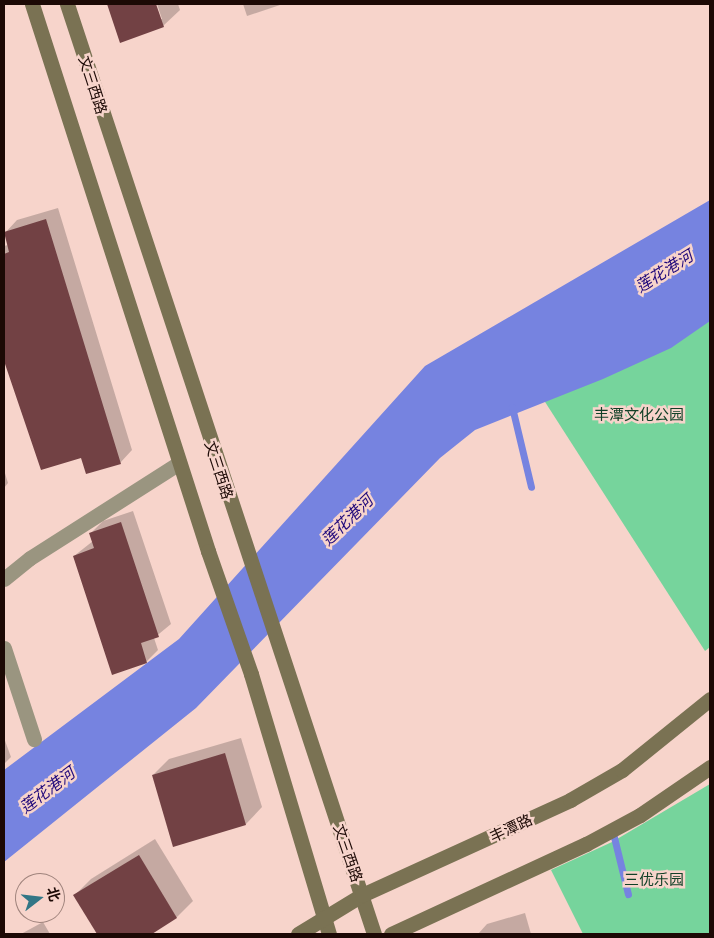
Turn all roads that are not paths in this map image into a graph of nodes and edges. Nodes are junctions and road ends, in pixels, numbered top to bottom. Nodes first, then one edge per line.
1 (32, 4) edge
2 (67, 4) edge
3 (179, 464) junction
4 (4, 579) edge
5 (4, 648) edge
6 (710, 700) edge
7 (34, 740) dead end
8 (710, 767) edge
9 (362, 895) junction
10 (324, 919) junction
11 (298, 934) edge
12 (329, 934) edge
13 (374, 934) edge
14 (391, 934) edge

1 - 3 main road
2 - 9 main road, 文三西路
3 - 4 street
3 - 10 main road
5 - 7 street
6 - 9 main road, 丰潭路
8 - 14 main road
9 - 10 main road, 丰潭路
9 - 13 main road, 文三西路
10 - 11 main road, 丰潭路
10 - 12 main road

